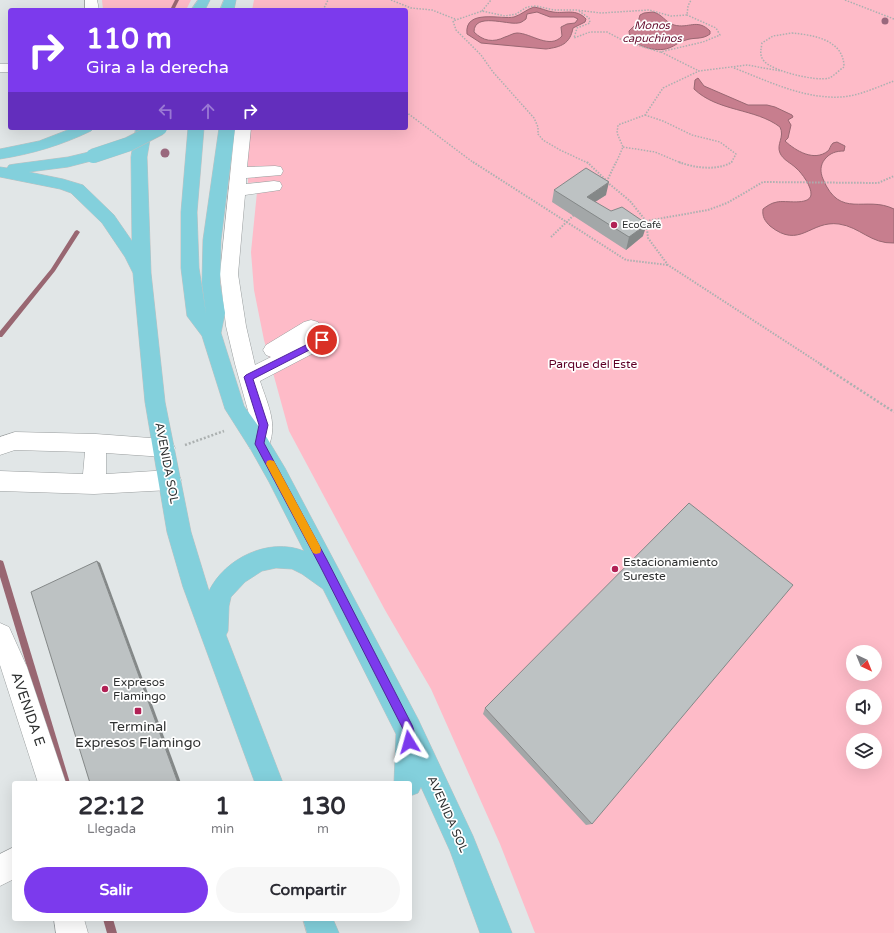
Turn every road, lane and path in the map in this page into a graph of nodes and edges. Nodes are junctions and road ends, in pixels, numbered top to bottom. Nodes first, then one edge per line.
1 (391, 0) edge
2 (491, 0) edge
3 (691, 0) edge
4 (845, 0) edge
5 (576, 10) junction
6 (482, 11) junction
7 (687, 15) junction
8 (894, 18) edge
9 (456, 19) junction
10 (660, 52) junction
11 (732, 67) junction
12 (700, 71) junction
13 (781, 71) junction
14 (894, 81) edge
15 (408, 113) edge
16 (644, 115) junction
17 (82, 130) edge
18 (144, 130) edge
19 (156, 130) edge
20 (196, 130) edge
21 (227, 130) edge
22 (243, 130) edge
23 (623, 147) junction
24 (0, 154) edge
25 (0, 171) edge
26 (240, 173) junction
27 (894, 176) edge
28 (607, 181) junction
29 (602, 187) edge
30 (236, 191) junction
31 (576, 213) edge
32 (646, 221) junction
33 (566, 222) junction
34 (551, 237) dead end
35 (668, 265) junction
36 (142, 273) junction
37 (211, 333) junction
38 (317, 333) dead end
39 (247, 371) junction
40 (894, 412) edge
41 (231, 429) dead end
42 (96, 443) junction
43 (259, 444) junction
44 (0, 446) edge
45 (173, 447) junction
46 (170, 480) junction
47 (0, 481) edge
48 (94, 484) junction
49 (334, 583) junction
50 (0, 636) edge
51 (215, 638) junction
52 (408, 728) junction
53 (51, 781) edge
54 (268, 781) edge
55 (408, 781) edge
56 (12, 863) edge
57 (0, 871) edge
58 (69, 921) edge
59 (319, 921) edge
60 (72, 933) edge
61 (323, 933) edge
62 (496, 933) edge

1 - 9 path
2 - 6 path
3 - 7 path
4 - 8 path
5 - 6 path
5 - 7 path
5 - 10 path
6 - 9 path
7 - 10 path
9 - 28 path
10 - 12 path
11 - 12 path
11 - 13 path
11 - 14 path
12 - 16 path
13 - 13 path
15 - 33 path
16 - 23 path
16 - 23 path
17 - 24 main road
18 - 36 main road, AVENIDA SOL
19 - 25 main road, bridge
20 - 37 main road, AVENIDA SOL
21 - 37 main road
22 - 26 street
23 - 28 path
25 - 36 main road
26 - 30 street
26 - 30 street
27 - 32 path
28 - 29 path
28 - 32 path
30 - 39 street
31 - 33 path
32 - 35 path
33 - 34 path
33 - 35 path
35 - 40 path
36 - 45 main road, AVENIDA SOL
37 - 43 main road, AVENIDA SOL
38 - 39 street
39 - 43 street
41 - 45 path
42 - 44 street
42 - 45 street
42 - 48 street
43 - 49 main road, AVENIDA SOL
45 - 46 main road, AVENIDA SOL
46 - 48 street
46 - 51 main road, AVENIDA SOL
47 - 48 street
49 - 51 main road
49 - 52 main road, AVENIDA SOL
50 - 53 street, AVENIDA E
51 - 54 main road, AVENIDA SOL
52 - 55 main road
52 - 62 main road, AVENIDA SOL
56 - 57 street
58 - 60 street
59 - 61 main road

